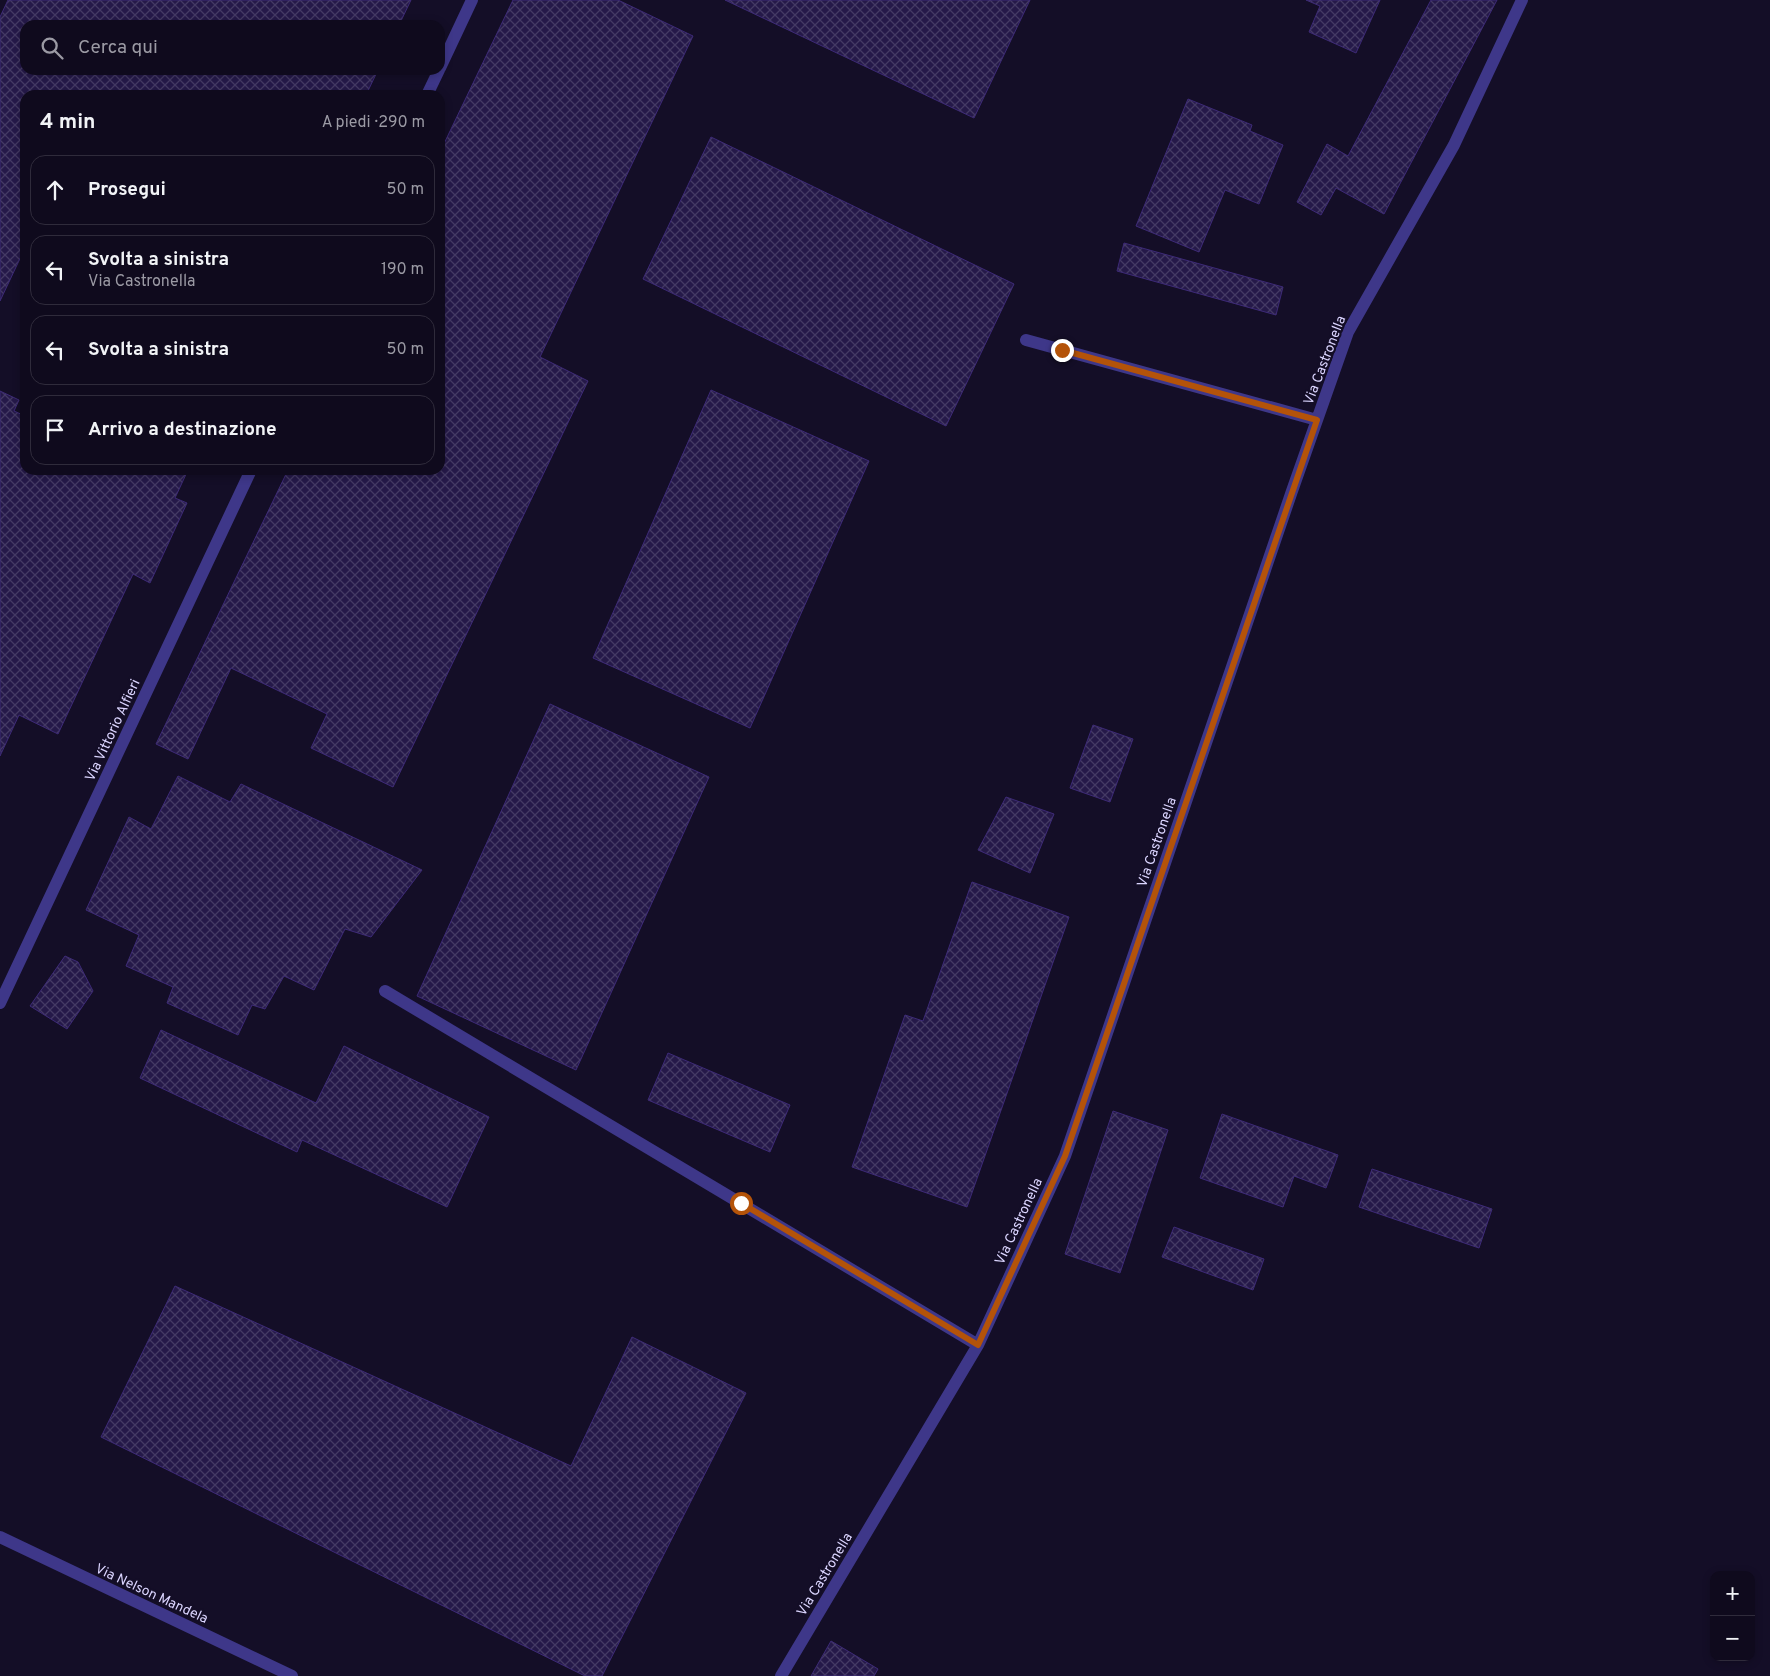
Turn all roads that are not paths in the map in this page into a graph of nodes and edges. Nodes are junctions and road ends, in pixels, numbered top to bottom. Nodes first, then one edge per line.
1 (472, 0) edge
2 (1522, 0) edge
3 (445, 58) edge
4 (437, 75) edge
5 (430, 90) edge
6 (1026, 340) dead end
7 (1317, 420) junction
8 (249, 475) edge
9 (385, 991) dead end
10 (0, 1003) edge
11 (978, 1345) junction
12 (0, 1537) edge
13 (292, 1676) edge
14 (781, 1676) edge

1 - 3 street
2 - 7 street, Via Castronella
4 - 5 street
6 - 7 street
7 - 11 street, Via Castronella
8 - 10 street, Via Vittorio Alfieri
9 - 11 street
11 - 14 street, Via Castronella
12 - 13 street, Via Nelson Mandela

